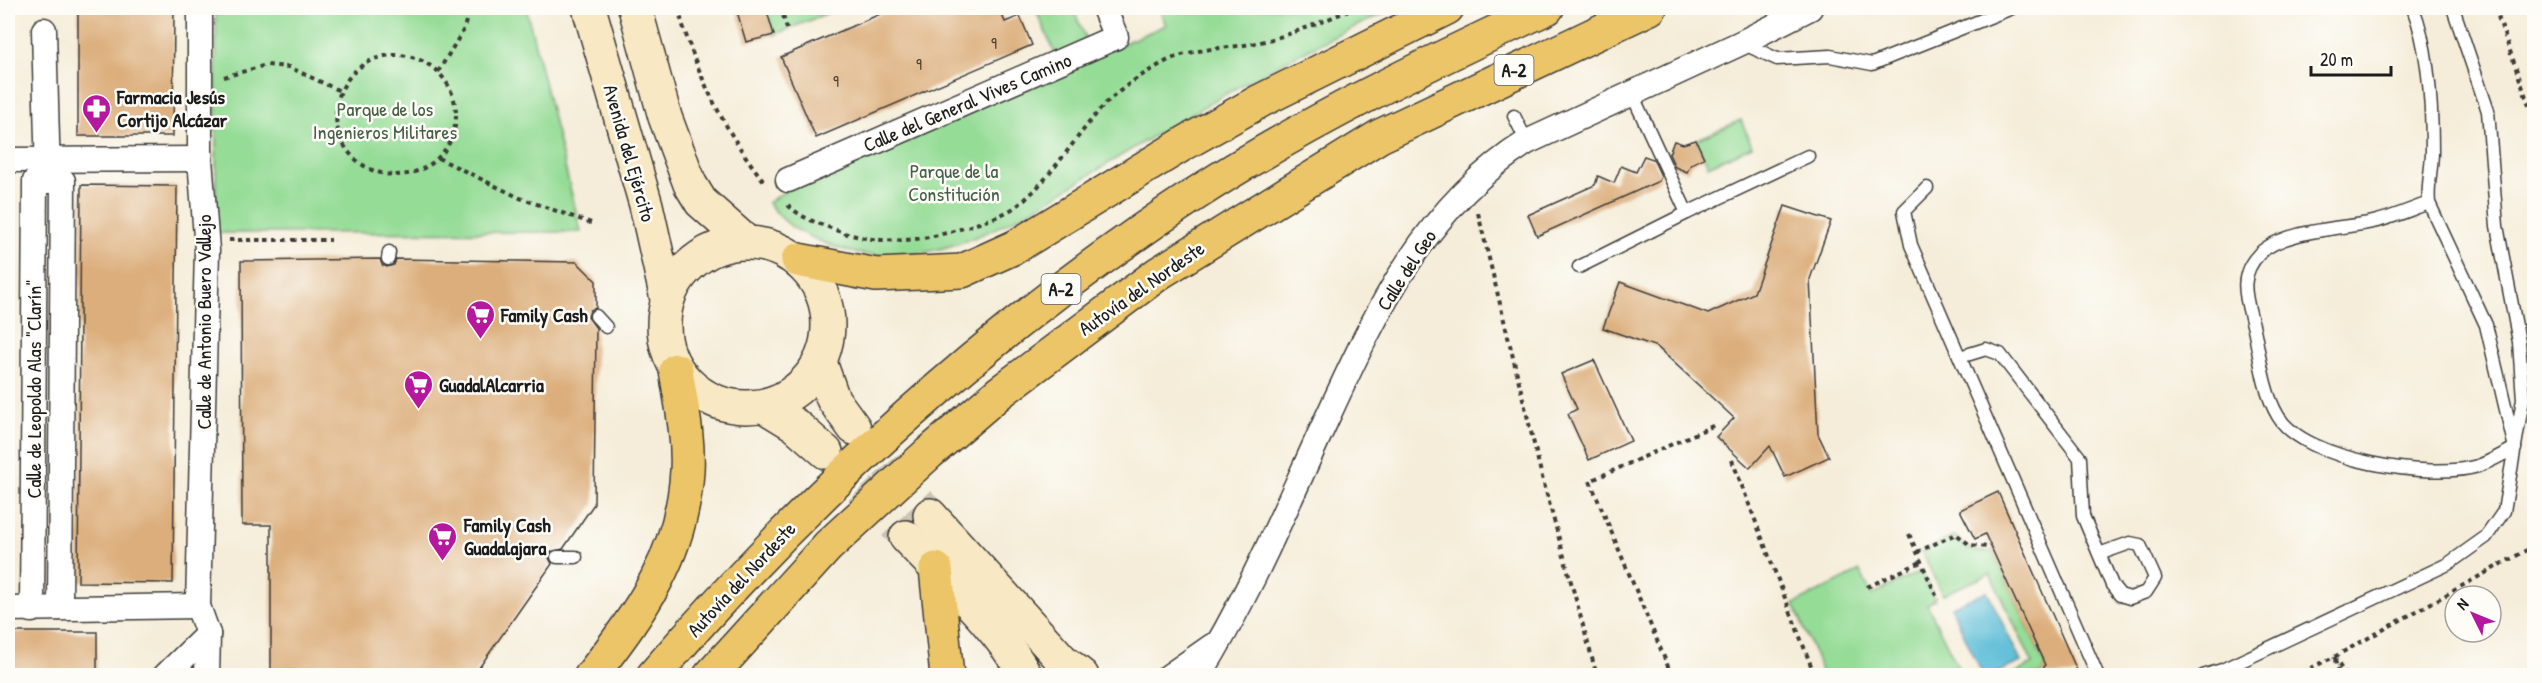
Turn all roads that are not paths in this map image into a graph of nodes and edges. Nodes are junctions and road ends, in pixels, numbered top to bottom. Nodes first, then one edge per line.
1 (200, 8) edge
2 (589, 8) edge
3 (635, 8) edge
4 (1104, 8) edge
5 (1447, 8) edge
6 (1547, 8) edge
7 (1650, 8) edge
8 (1810, 8) edge
9 (2012, 8) edge
10 (2413, 8) edge
11 (2453, 8) edge
12 (44, 30) dead end
13 (1741, 43) junction
14 (1632, 94) junction
15 (1514, 117) dead end
16 (1380, 136) junction
17 (1527, 142) junction
18 (1808, 156) dead end
19 (200, 159) junction
20 (8, 160) edge
21 (48, 170) junction
22 (1928, 188) dead end
23 (779, 189) road end
24 (2429, 203) junction
25 (1687, 213) junction
26 (745, 241) junction
27 (798, 260) junction
28 (1579, 267) dead end
29 (667, 299) junction
30 (596, 316) dead end
31 (606, 327) dead end
32 (1960, 357) junction
33 (820, 362) junction
34 (676, 370) junction
35 (764, 406) junction
36 (854, 428) tunnel mouth
37 (2515, 448) junction
38 (826, 452) tunnel mouth
39 (930, 515) tunnel mouth
40 (906, 537) tunnel mouth
41 (2099, 554) junction
42 (557, 557) dead end
43 (576, 557) dead end
44 (936, 569) junction
45 (198, 606) junction
46 (60, 608) junction
47 (8, 609) edge
48 (32, 610) junction
49 (208, 634) junction
50 (1222, 640) junction
51 (165, 675) edge
52 (207, 675) edge
53 (591, 675) edge
54 (653, 675) edge
55 (710, 675) edge
56 (737, 675) edge
57 (947, 675) edge
58 (1026, 675) edge
59 (1082, 675) edge
60 (1169, 675) edge
61 (1199, 675) edge
62 (2098, 675) edge
63 (2203, 675) edge

1 - 19 street, Calle de Antonio Buero Vallejo
2 - 29 main road, Avenida del Ejército
3 - 26 main road
4 - 23 street, Calle del General Vives Camino
5 - 27 highway
6 - 54 highway, Autovía del Nordeste / A-2
7 - 16 highway, Autovía del Nordeste / A-2
8 - 13 street, Calle del Geo
9 - 13 lane
10 - 24 lane
11 - 37 lane
12 - 21 street
13 - 14 street, Calle del Geo
14 - 17 street, Calle del Geo
14 - 25 lane
15 - 17 lane
16 - 55 highway, Autovía del Nordeste / A-2
16 - 56 highway
17 - 50 street, Calle del Geo
18 - 25 lane
19 - 21 street
19 - 45 street, Calle de Antonio Buero Vallejo
20 - 21 street
21 - 46 street, Calle de Leopoldo Alas "Clarín"
21 - 48 street, Calle de Leopoldo Alas "Clarín"
22 - 32 lane
24 - 37 lane
24 - 37 lane
25 - 28 lane
26 - 27 main road
26 - 29 main road
27 - 33 main road
29 - 34 main road
30 - 31 lane
32 - 41 lane
32 - 62 lane
33 - 35 main road
33 - 36 main road
34 - 35 main road
34 - 53 highway
35 - 38 main road
37 - 63 lane
39 - 59 main road
40 - 44 main road
41 - 41 lane
42 - 43 lane
44 - 57 highway
44 - 58 main road
45 - 46 street
45 - 49 street, Calle de Antonio Buero Vallejo
46 - 48 street
47 - 48 street
49 - 51 street
49 - 52 street, Calle de Antonio Buero Vallejo
50 - 60 street, Calle del Geo
50 - 61 street, Calle del Geo

